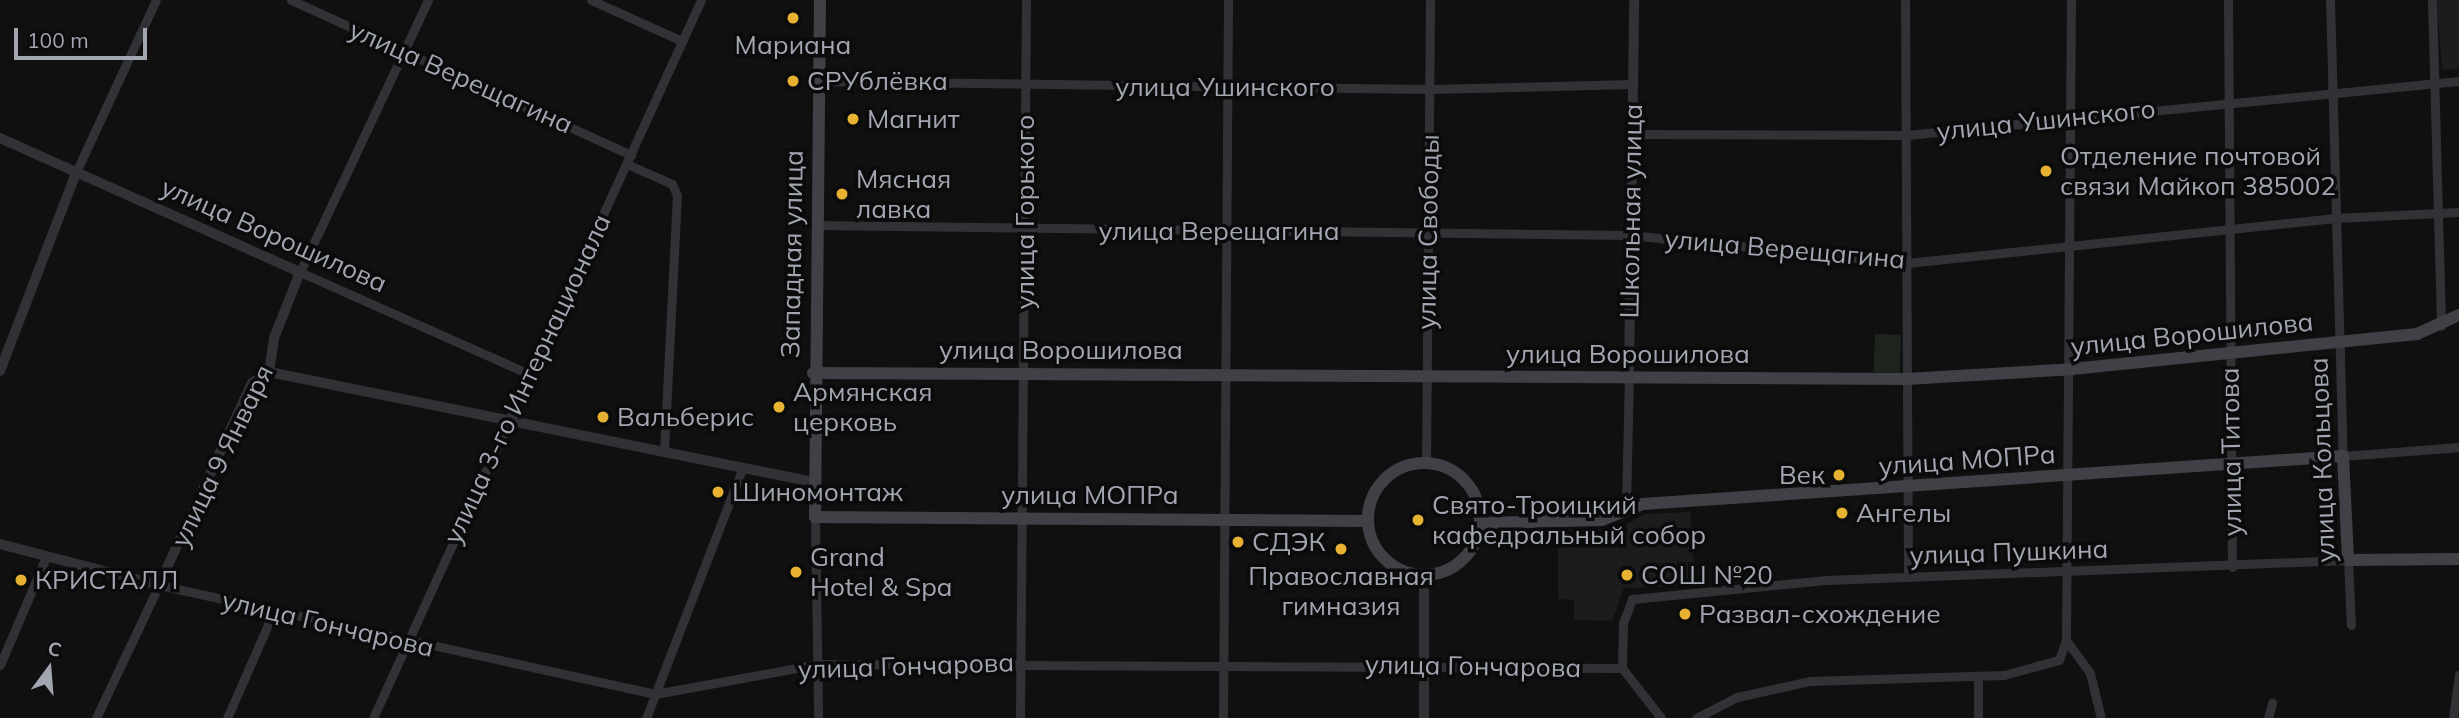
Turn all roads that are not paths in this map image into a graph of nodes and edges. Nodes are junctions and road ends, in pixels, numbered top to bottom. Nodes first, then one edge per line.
1 (156, 0) edge
2 (292, 0) edge
3 (428, 0) edge
4 (591, 0) edge
5 (701, 0) edge
6 (820, 0) edge
7 (1026, 0) edge
8 (1228, 0) edge
9 (1430, 0) edge
10 (1634, 0) edge
11 (1905, 0) edge
12 (2071, 0) edge
13 (2228, 0) edge
14 (2330, 0) edge
15 (2432, 0) edge
16 (682, 41) junction
17 (404, 52) junction
18 (818, 81) junction
19 (2459, 82) edge
20 (1632, 84) junction
21 (2435, 84) junction
22 (1026, 86) junction
23 (1227, 87) junction
24 (1431, 89) junction
25 (2333, 92) junction
26 (2231, 100) junction
27 (2073, 118) junction
28 (1632, 134) junction
29 (1907, 135) junction
30 (0, 138) edge
31 (629, 159) junction
32 (76, 170) junction
33 (2459, 212) edge
34 (2435, 213) junction
35 (2336, 218) junction
36 (816, 225) junction
37 (1026, 228) junction
38 (2231, 230) junction
39 (1426, 231) junction
40 (1226, 232) junction
41 (1630, 234) junction
42 (2072, 249) junction
43 (1907, 263) junction
44 (300, 272) junction
45 (2459, 315) edge
46 (2441, 328) junction
47 (2341, 342) junction
48 (2230, 354) junction
49 (2, 358) edge
50 (2072, 369) junction
51 (0, 371) edge
52 (269, 372) junction
53 (813, 373) junction
54 (1024, 373) junction
55 (1629, 373) junction
56 (529, 374) junction
57 (1224, 374) junction
58 (1427, 377) junction
59 (1906, 379) junction
60 (508, 419) junction
61 (2459, 447) edge
62 (664, 451) junction
63 (2343, 456) junction
64 (1426, 464) junction
65 (2231, 465) junction
66 (743, 467) junction
67 (2069, 476) junction
68 (813, 482) junction
69 (1906, 488) junction
70 (1626, 506) junction
71 (815, 517) junction
72 (1023, 517) junction
73 (1220, 519) junction
74 (1365, 521) junction
75 (1483, 523) junction
76 (0, 544) edge
77 (46, 557) junction
78 (2459, 559) edge
79 (2348, 561) junction
80 (2232, 567) junction
81 (1424, 574) junction
82 (2067, 575) junction
83 (1908, 577) junction
84 (159, 585) junction
85 (273, 613) junction
86 (2351, 625) dead end
87 (2066, 640) junction
88 (404, 643) junction
89 (1022, 661) junction
90 (1223, 663) junction
91 (818, 664) junction
92 (1424, 664) junction
93 (0, 665) edge
94 (1622, 668) junction
95 (2459, 674) edge
96 (1978, 678) junction
97 (655, 694) junction
98 (2272, 703) dead end
99 (96, 718) edge
100 (227, 718) edge
101 (373, 718) edge
102 (646, 718) edge
103 (818, 718) edge
104 (1020, 718) edge
105 (1223, 718) edge
106 (1424, 718) edge
107 (1661, 718) edge
108 (1696, 718) edge
109 (1978, 718) edge
110 (2101, 718) edge
111 (2268, 718) edge
112 (2453, 718) edge

1 - 32 street
2 - 17 street, улица Верещагина
3 - 17 street, улица 9 Января
4 - 16 street
5 - 16 street, улица 3-го Интернационала
6 - 18 main road, Западная улица
7 - 22 street, улица Горького
8 - 23 street
9 - 24 street, улица Свободы
10 - 20 street, Школьная улица
11 - 29 street
12 - 27 street
13 - 26 street, улица Титова
14 - 25 street, улица Кольцова
15 - 21 street
16 - 31 street, улица 3-го Интернационала
17 - 31 street, улица Верещагина
17 - 44 street, улица 9 Января
18 - 22 street, улица Ушинского
18 - 36 main road, Западная улица
19 - 21 street, улица Ушинского
20 - 24 street, улица Ушинского
20 - 28 street, Школьная улица
21 - 25 street, улица Ушинского
21 - 34 street
22 - 23 street, улица Ушинского
22 - 37 street, улица Горького
23 - 24 street, улица Ушинского
23 - 40 street
24 - 39 street, улица Свободы
25 - 26 street, улица Ушинского
25 - 35 street, улица Кольцова
26 - 27 street, улица Ушинского
26 - 38 street, улица Титова
27 - 29 street, улица Ушинского
27 - 42 street
28 - 29 street, улица Ушинского
28 - 41 street, Школьная улица
29 - 43 street
30 - 32 street, улица Ворошилова
31 - 56 street, улица 3-го Интернационала
31 - 62 street, улица Верещагина
32 - 44 street, улица Ворошилова
32 - 49 street
33 - 34 street, улица Верещагина
34 - 35 street, улица Верещагина
34 - 46 street
35 - 38 street, улица Верещагина
35 - 47 street, улица Кольцова
36 - 37 street, улица Верещагина
36 - 53 main road, Западная улица
37 - 40 street, улица Верещагина
37 - 54 street, улица Горького
38 - 42 street, улица Верещагина
38 - 48 street, улица Титова
39 - 40 street, улица Верещагина
39 - 41 street, улица Верещагина
39 - 58 street, улица Свободы
40 - 57 street
41 - 43 street, улица Верещагина
41 - 55 street, Школьная улица
42 - 43 street, улица Верещагина
42 - 50 street
43 - 59 street
44 - 52 street, улица 9 Января
44 - 56 street, улица Ворошилова
45 - 46 main road
46 - 47 main road, улица Ворошилова
47 - 48 main road, улица Ворошилова
47 - 63 street, улица Кольцова
48 - 50 main road, улица Ворошилова
48 - 65 street, улица Титова
49 - 51 street
50 - 59 main road, улица Ворошилова
50 - 67 street
52 - 60 street
52 - 84 street, улица 9 Января
53 - 54 main road, улица Ворошилова
53 - 68 main road, Западная улица
54 - 57 main road, улица Ворошилова
54 - 72 street, улица Горького
55 - 58 main road, улица Ворошилова
55 - 59 main road, улица Ворошилова
55 - 70 street, Школьная улица
56 - 60 street, улица 3-го Интернационала
57 - 58 main road, улица Ворошилова
57 - 73 street
58 - 64 street, улица Свободы
59 - 69 street
60 - 62 street
60 - 88 street, улица 3-го Интернационала
61 - 63 street, улица МОПРа
62 - 66 street
63 - 65 main road, улица МОПРа
63 - 79 main road, улица Кольцова
64 - 74 main road
64 - 75 main road
65 - 67 main road, улица МОПРа
65 - 80 street, улица Титова
66 - 68 street
66 - 97 street
67 - 69 main road, улица МОПРа
67 - 82 street
68 - 71 main road, Западная улица
69 - 70 main road, улица МОПРа
69 - 83 street
70 - 75 main road, улица МОПРа
71 - 72 main road, улица МОПРа
71 - 91 street, Западная улица
72 - 73 main road, улица МОПРа
72 - 89 street, улица Горького
73 - 74 main road, улица МОПРа
73 - 90 street
74 - 81 main road
75 - 81 main road
76 - 77 street, улица Гончарова
77 - 84 street, улица Гончарова
77 - 93 street
78 - 79 main road, улица Пушкина
79 - 80 street, улица Пушкина
79 - 86 street, улица Кольцова
80 - 82 street, улица Пушкина
81 - 92 street
82 - 83 street, улица Пушкина
82 - 87 street
83 - 94 street, улица Пушкина
84 - 85 street, улица Гончарова
84 - 99 street, улица 9 Января
85 - 88 street, улица Гончарова
85 - 100 street
87 - 96 street
87 - 110 street
88 - 97 street, улица Гончарова
88 - 101 street, улица 3-го Интернационала
89 - 90 street, улица Гончарова
89 - 91 street, улица Гончарова
89 - 104 street, улица Горького
90 - 92 street, улица Гончарова
90 - 105 street
91 - 97 street, улица Гончарова
91 - 103 street, Западная улица
92 - 94 street, улица Гончарова
92 - 106 street
94 - 107 street
95 - 112 street
96 - 108 street
96 - 109 street
97 - 102 street
98 - 111 street

